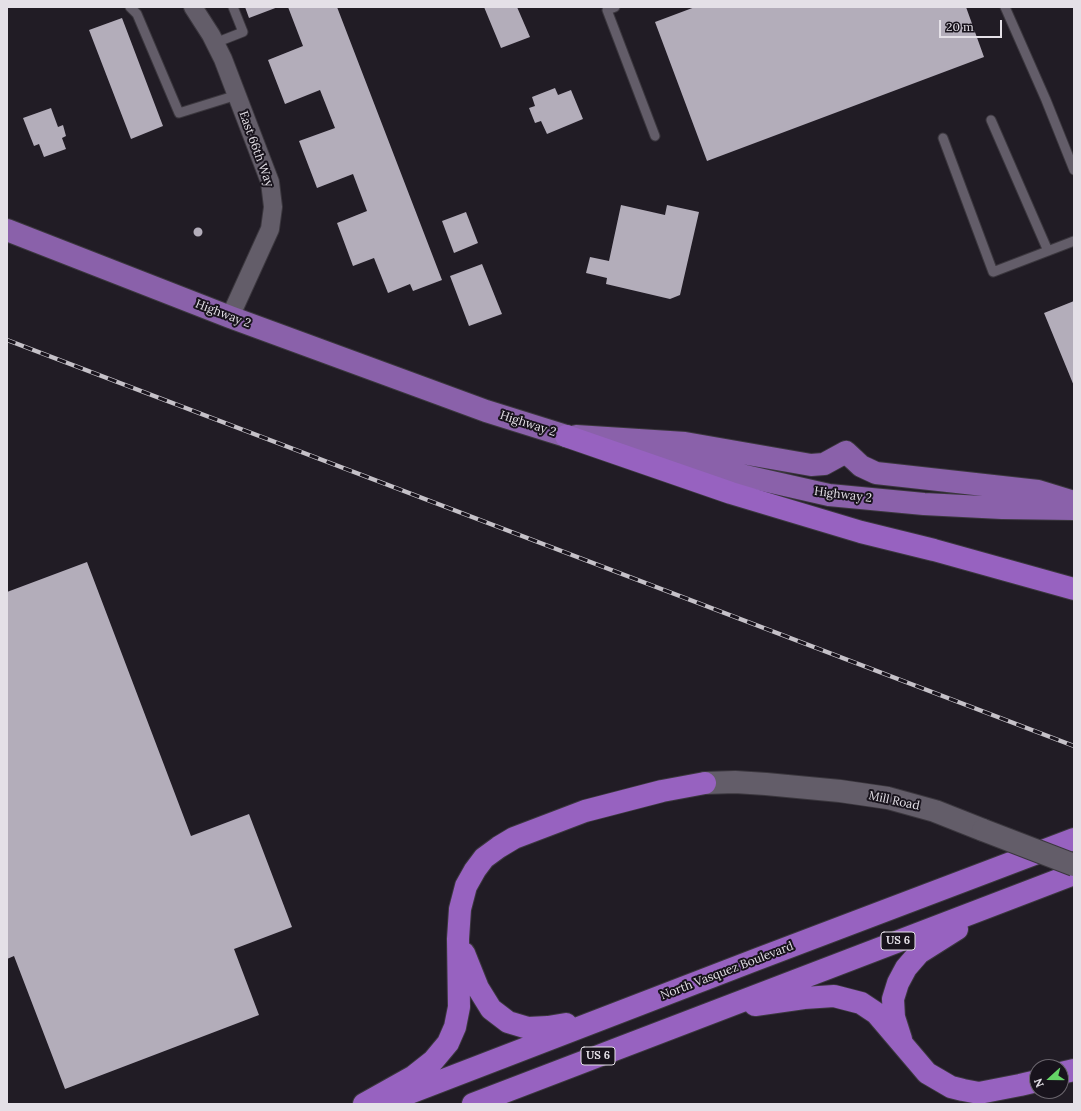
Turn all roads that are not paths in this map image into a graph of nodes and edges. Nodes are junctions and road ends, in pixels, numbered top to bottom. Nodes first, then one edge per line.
1 (130, 7) edge
2 (193, 7) edge
3 (233, 7) edge
4 (1005, 7) edge
5 (609, 8) edge
6 (215, 43) junction
7 (237, 95) junction
8 (991, 120) dead end
9 (655, 136) dead end
10 (943, 138) dead end
11 (1074, 170) edge
12 (7, 230) edge
13 (1074, 240) edge
14 (1048, 251) junction
15 (230, 317) junction
16 (566, 436) junction
17 (1074, 502) edge
18 (1074, 509) edge
19 (1074, 589) edge
20 (705, 783) joint
21 (1074, 839) edge
22 (1074, 865) edge
23 (1074, 874) edge
24 (1036, 888) junction
25 (458, 939) junction
26 (722, 1008) junction
27 (612, 1015) junction
28 (902, 1042) junction
29 (1029, 1083) edge
30 (364, 1104) edge
31 (381, 1104) edge
32 (473, 1104) edge

1 - 7 lane
2 - 6 street, East 66th Way
3 - 6 lane
4 - 11 lane
5 - 9 lane
6 - 7 street, East 66th Way
7 - 15 street, East 66th Way
8 - 14 lane
10 - 14 lane
12 - 15 main road, Highway 2
13 - 14 lane
15 - 16 main road, Highway 2
16 - 17 main road
16 - 18 main road, Highway 2
16 - 19 highway
20 - 22 street, Mill Road, bridge
20 - 25 highway
21 - 27 highway, North Vasquez Boulevard
23 - 24 highway, US 6
24 - 26 highway, US 6
24 - 28 highway
25 - 27 highway
25 - 30 highway
26 - 28 highway
26 - 32 highway, US 6
27 - 31 highway, North Vasquez Boulevard
28 - 29 highway

